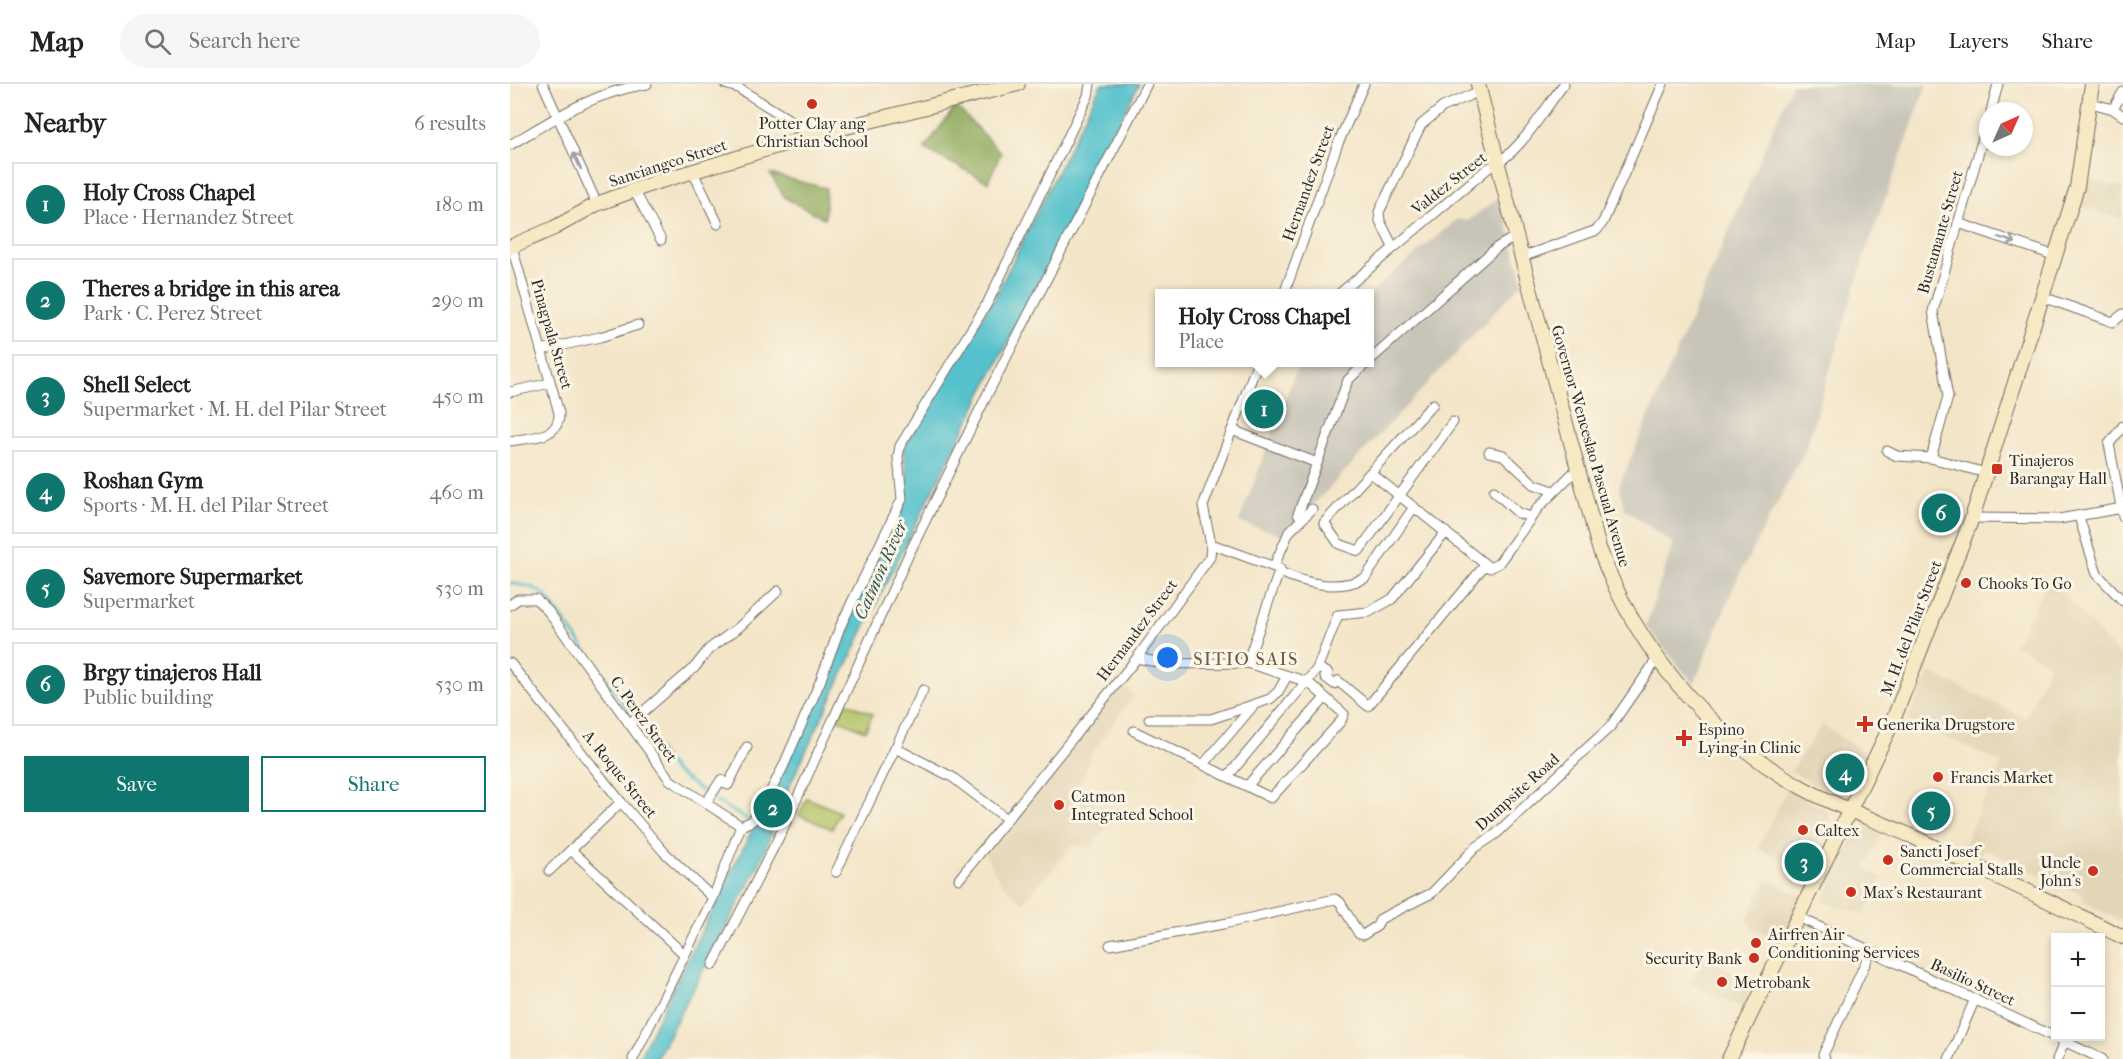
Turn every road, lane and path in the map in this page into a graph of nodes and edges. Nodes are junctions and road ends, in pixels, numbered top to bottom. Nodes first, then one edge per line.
1 (543, 84) edge
2 (647, 84) edge
3 (725, 84) edge
4 (1018, 84) edge
5 (1090, 84) edge
6 (1147, 84) edge
7 (1364, 84) edge
8 (1564, 84) edge
9 (1663, 84) edge
10 (1998, 84) edge
11 (2092, 84) edge
12 (1479, 88) edge
13 (2123, 92) edge
14 (1993, 102) edge
15 (2091, 103) junction
16 (2114, 109) junction
17 (2123, 116) edge
18 (556, 118) junction
19 (814, 135) junction
20 (510, 145) edge
21 (1979, 151) edge
22 (1499, 164) junction
23 (693, 172) junction
24 (634, 190) junction
25 (597, 204) junction
26 (1958, 223) junction
27 (718, 224) dead end
28 (1515, 236) junction
29 (661, 240) dead end
30 (511, 247) edge
31 (1394, 247) junction
32 (2056, 256) junction
33 (1522, 257) junction
34 (1286, 289) edge
35 (1346, 289) edge
36 (2043, 297) junction
37 (2123, 314) edge
38 (638, 325) dead end
39 (541, 350) junction
40 (1374, 357) edge
41 (1256, 367) edge
42 (1362, 367) edge
43 (550, 383) junction
44 (510, 392) edge
45 (1433, 404) dead end
46 (1453, 422) dead end
47 (2123, 426) edge
48 (1232, 430) junction
49 (510, 441) edge
50 (1887, 451) dead end
51 (1489, 452) dead end
52 (1931, 458) junction
53 (1317, 463) junction
54 (1577, 469) junction
55 (1986, 472) junction
56 (1371, 473) junction
57 (1494, 491) dead end
58 (1553, 492) junction
59 (1398, 496) junction
60 (1413, 507) junction
61 (1312, 509) dead end
62 (2122, 512) edge
63 (1298, 514) dead end
64 (1531, 517) junction
65 (2079, 517) junction
66 (1972, 518) junction
67 (1446, 532) junction
68 (1211, 544) junction
69 (1485, 565) junction
70 (1277, 569) junction
71 (778, 591) dead end
72 (2123, 601) edge
73 (510, 605) edge
74 (1137, 658) junction
75 (1657, 659) junction
76 (510, 663) edge
77 (1247, 663) junction
78 (1318, 668) junction
79 (1287, 676) junction
80 (1308, 682) junction
81 (922, 690) dead end
82 (1325, 698) junction
83 (1255, 704) junction
84 (1149, 718) dead end
85 (629, 724) junction
86 (1134, 731) dead end
87 (747, 747) dead end
88 (895, 747) junction
89 (1204, 764) junction
90 (1228, 776) junction
91 (1248, 785) junction
92 (621, 802) junction
93 (706, 803) junction
94 (1849, 809) junction
95 (1007, 819) junction
96 (741, 826) junction
97 (571, 850) junction
98 (549, 871) dead end
99 (836, 872) dead end
100 (959, 879) dead end
101 (713, 898) junction
102 (1798, 917) junction
103 (2123, 937) edge
104 (1110, 945) dead end
105 (1871, 951) junction
106 (684, 954) junction
107 (712, 965) dead end
108 (1974, 999) junction
109 (2051, 1034) edge
110 (2066, 1041) joint
111 (633, 1059) edge
112 (1730, 1059) edge
113 (1824, 1059) edge
114 (1949, 1059) edge
115 (2057, 1059) edge
116 (2102, 1059) edge

1 - 18 street
2 - 18 street
3 - 19 street
4 - 19 main road, Sanciangco Street
5 - 96 street
6 - 107 street
7 - 34 street, Hernandez Street
8 - 22 street, Valdez Street
9 - 33 street
10 - 14 street
11 - 15 main road, M. H. del Pilar Street
12 - 22 main road, Governor Wenceslao Pascual Avenue
12 - 31 street
13 - 16 street
15 - 16 street
15 - 32 main road, M. H. del Pilar Street
16 - 17 street
18 - 20 street
25 -> 18 street
19 - 23 main road, Sanciangco Street
21 - 26 street, Bustamante Street
22 - 28 main road, Governor Wenceslao Pascual Avenue
22 - 31 street, Valdez Street
23 - 24 main road, Sanciangco Street
23 - 27 street
24 - 25 main road, Sanciangco Street
24 - 29 street
25 - 30 main road, Sanciangco Street
26 -> 32 street
26 - 52 street, Bustamante Street
28 - 33 main road, Governor Wenceslao Pascual Avenue
28 - 40 street
30 - 39 street, Pinagpala Street
31 - 35 street, Valdez Street
32 - 36 main road, M. H. del Pilar Street
33 - 54 main road, Governor Wenceslao Pascual Avenue
36 - 37 street
36 - 55 main road, M. H. del Pilar Street
38 - 39 street
39 - 43 street, Pinagpala Street
41 - 48 street
42 - 53 street
43 - 44 street
43 - 49 street, Pinagpala Street
45 - 56 street
46 - 59 street
47 - 62 street
48 - 53 street
48 - 68 street
50 - 52 street
51 - 58 street
52 - 55 street
53 - 63 street
54 - 58 street
54 - 75 main road, Governor Wenceslao Pascual Avenue
55 - 66 main road, M. H. del Pilar Street
56 - 59 street
56 - 59 street
57 - 64 street
58 - 64 street
59 - 60 street
60 - 67 street
60 - 70 street
61 - 70 street
62 - 65 street
64 - 69 street
65 - 66 street
65 - 72 street
66 - 94 main road, M. H. del Pilar Street
67 - 69 street
67 - 78 street
68 - 70 street
68 - 74 street, Hernandez Street
69 - 78 street
70 - 77 street
71 - 85 street
73 - 85 street, C. Perez Street
74 - 77 street
74 - 95 street, Hernandez Street
75 - 94 main road, Governor Wenceslao Pascual Avenue
75 - 104 street, Dumpsite Road
76 - 92 street, A. Roque Street
77 - 79 street
78 - 80 street
79 - 80 street
79 - 83 street
80 - 82 street
80 - 90 street
81 - 88 street
82 - 91 street
82 - 91 street
83 - 84 street
83 - 89 street
85 - 93 street, C. Perez Street
86 - 89 street
87 - 93 street
88 - 95 street
88 - 99 street
89 - 90 street
90 - 91 street
92 - 97 street
92 - 101 street, A. Roque Street
93 - 96 street, C. Perez Street
94 - 102 main road, M. H. del Pilar Street
94 - 103 main road, Governor Wenceslao Pascual Avenue
95 - 100 street, Hernandez Street
96 - 101 street
97 - 98 street
97 - 106 street
101 - 106 street
102 - 105 street, Basilio Street
102 - 112 main road, M. H. del Pilar Street
105 - 108 street, Basilio Street
105 - 113 street
106 - 111 street
108 - 109 street, Basilio Street
108 - 114 street
110 - 115 street
110 - 116 street, Basilio Street

